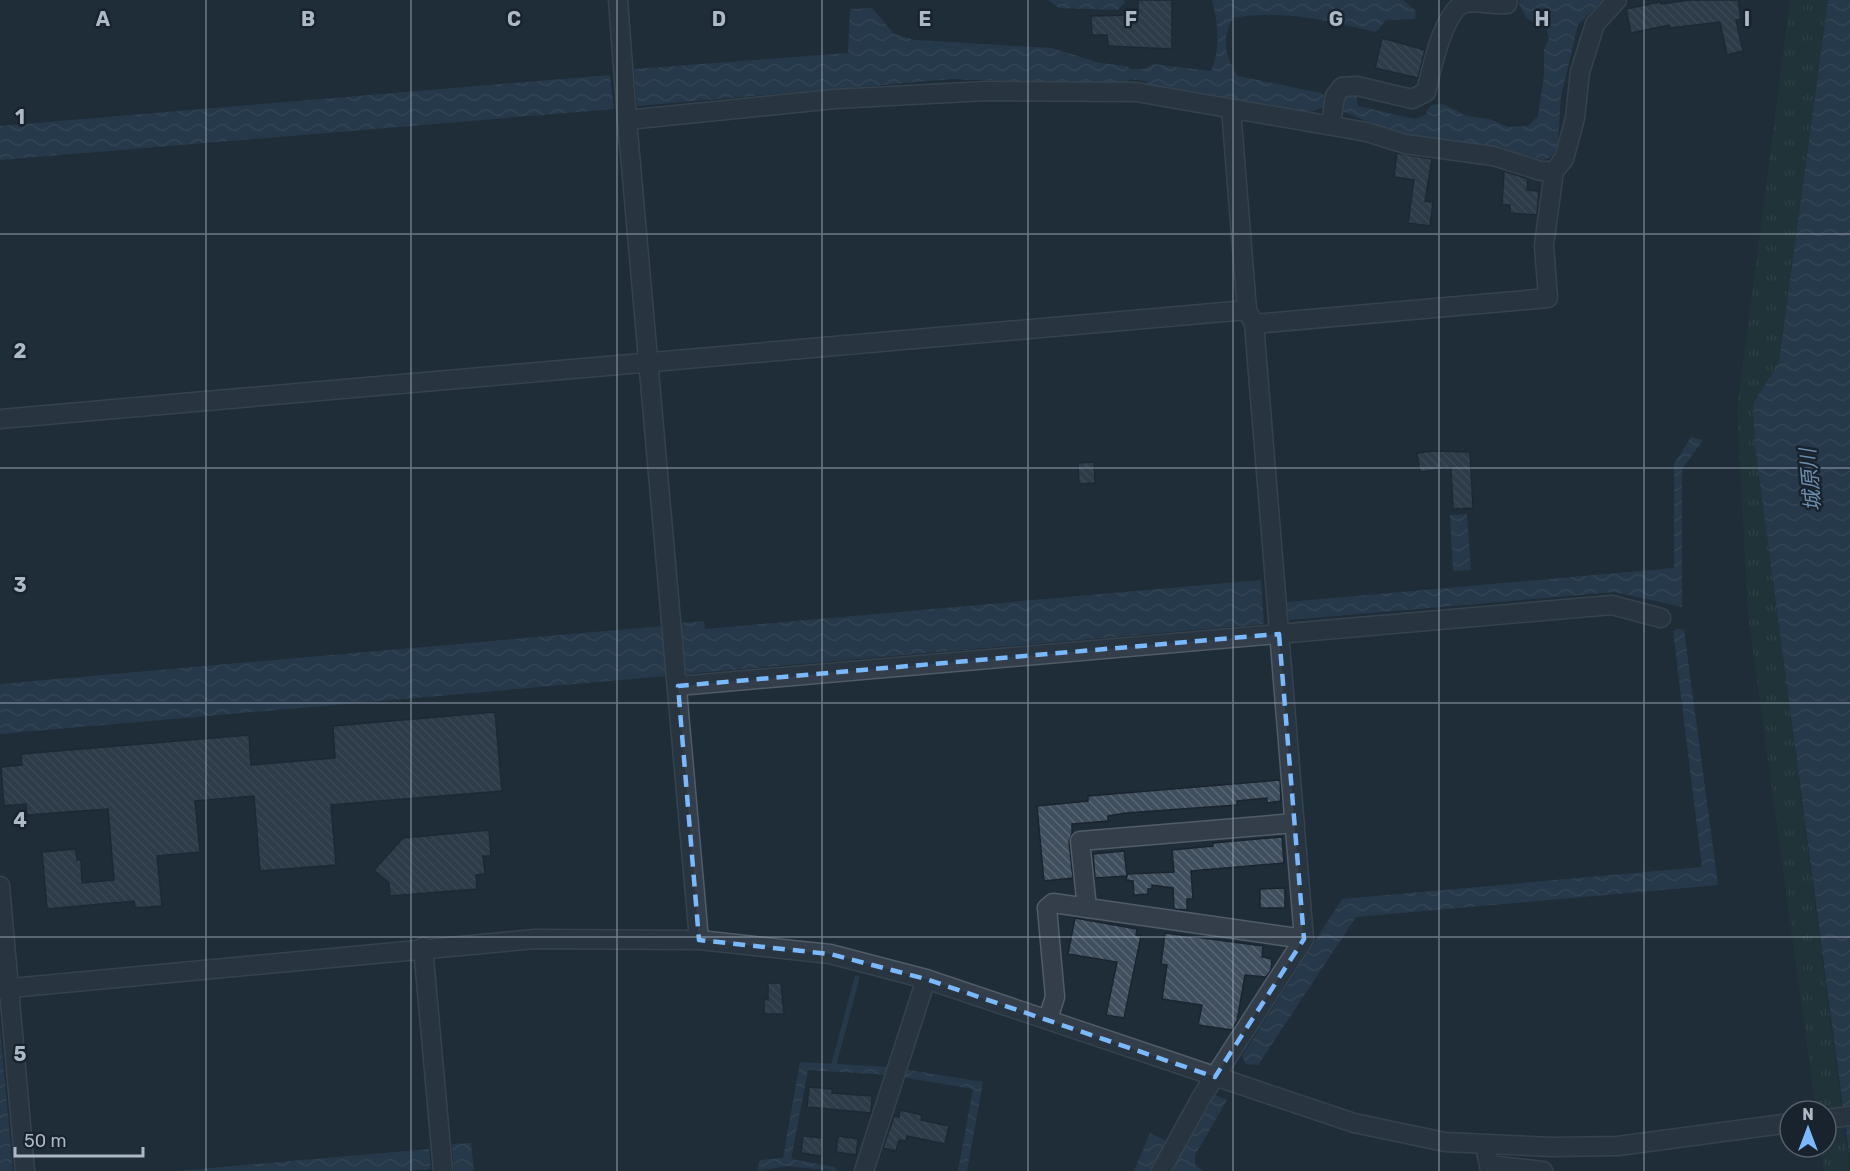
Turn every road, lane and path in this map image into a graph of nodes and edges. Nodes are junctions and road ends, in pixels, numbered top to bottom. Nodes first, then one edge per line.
1 (618, 0) edge
2 (1508, 0) edge
3 (1617, 0) edge
4 (1231, 109) junction
5 (1333, 111) junction
6 (627, 120) junction
7 (1554, 171) junction
8 (1251, 317) junction
9 (648, 362) junction
10 (0, 418) edge
11 (1661, 618) dead end
12 (1279, 634) junction
13 (678, 686) junction
14 (1295, 823) junction
15 (0, 886) edge
16 (1087, 908) junction
17 (1304, 939) junction
18 (699, 940) junction
19 (423, 947) junction
20 (926, 979) junction
21 (5, 988) edge
22 (1048, 1019) junction
23 (1215, 1077) junction
24 (1778, 1125) edge
25 (1485, 1146) junction
26 (25, 1171) edge
27 (443, 1171) edge
28 (864, 1171) edge
29 (1161, 1171) edge
30 (1543, 1171) edge

1 - 6 street
2 - 5 street
3 - 7 street
4 - 5 street
4 - 6 street
4 - 8 street
5 - 7 street
6 - 9 street
7 - 8 street
8 - 9 street
8 - 12 street
9 - 10 street
9 - 13 street
11 - 12 street
12 - 13 street
12 - 14 street
13 - 18 street
14 - 16 street
14 - 17 street
15 - 21 street
16 - 17 street
16 - 22 street
17 - 23 street
18 - 19 street
18 - 20 street
19 - 21 street
19 - 27 street
20 - 22 street
20 - 28 street
21 - 26 street
22 - 23 street
23 - 25 street
23 - 29 street
24 - 25 street
25 - 30 street

